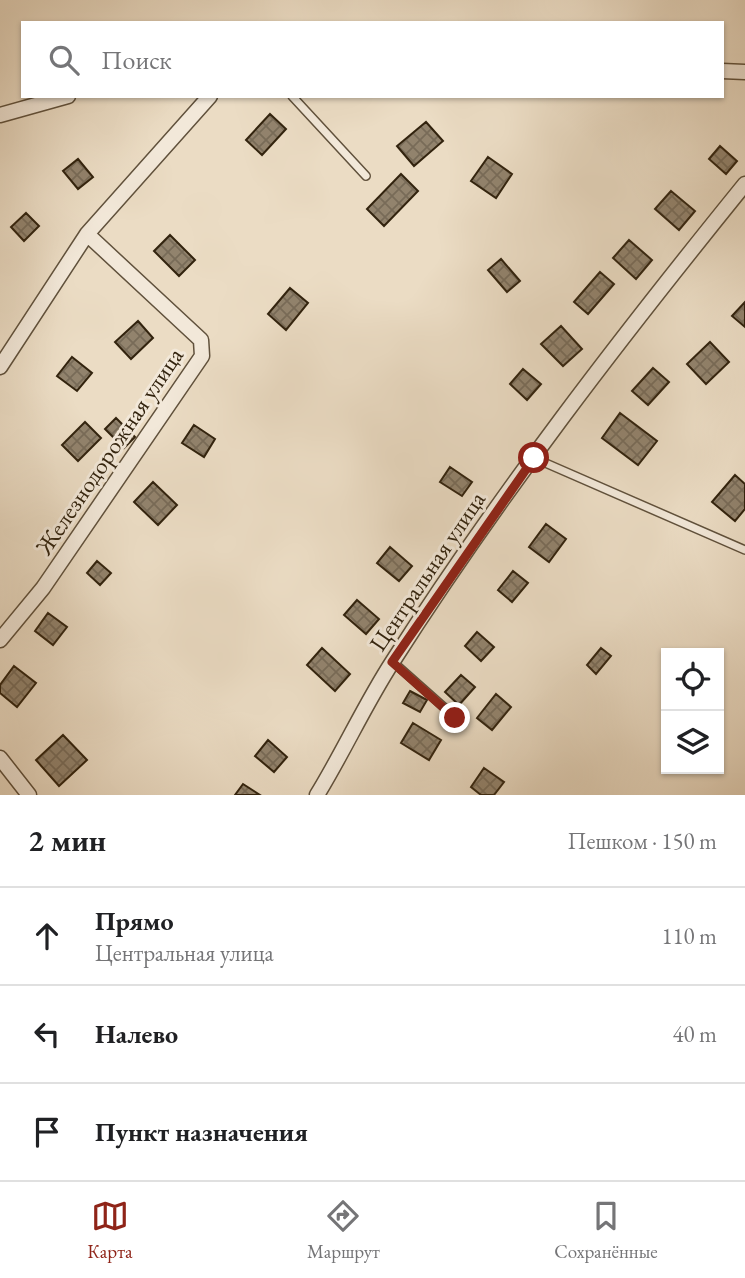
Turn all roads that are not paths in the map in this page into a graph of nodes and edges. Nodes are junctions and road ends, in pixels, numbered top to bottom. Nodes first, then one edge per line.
1 (724, 71) edge
2 (745, 72) edge
3 (61, 98) edge
4 (208, 98) edge
5 (294, 98) edge
6 (0, 115) edge
7 (366, 176) dead end
8 (745, 184) edge
9 (87, 234) junction
10 (0, 367) edge
11 (534, 458) junction
12 (745, 550) edge
13 (0, 640) edge
14 (392, 662) junction
15 (455, 718) dead end
16 (0, 758) edge
17 (29, 795) edge
18 (317, 795) edge

1 - 2 street
3 - 6 street
4 - 9 street
5 - 7 lane
8 - 11 street, Центральная улица
9 - 10 street
9 - 13 street, Железнодорожная улица
11 - 12 lane
11 - 14 street, Центральная улица
14 - 15 lane
14 - 18 street, Центральная улица
16 - 17 street

